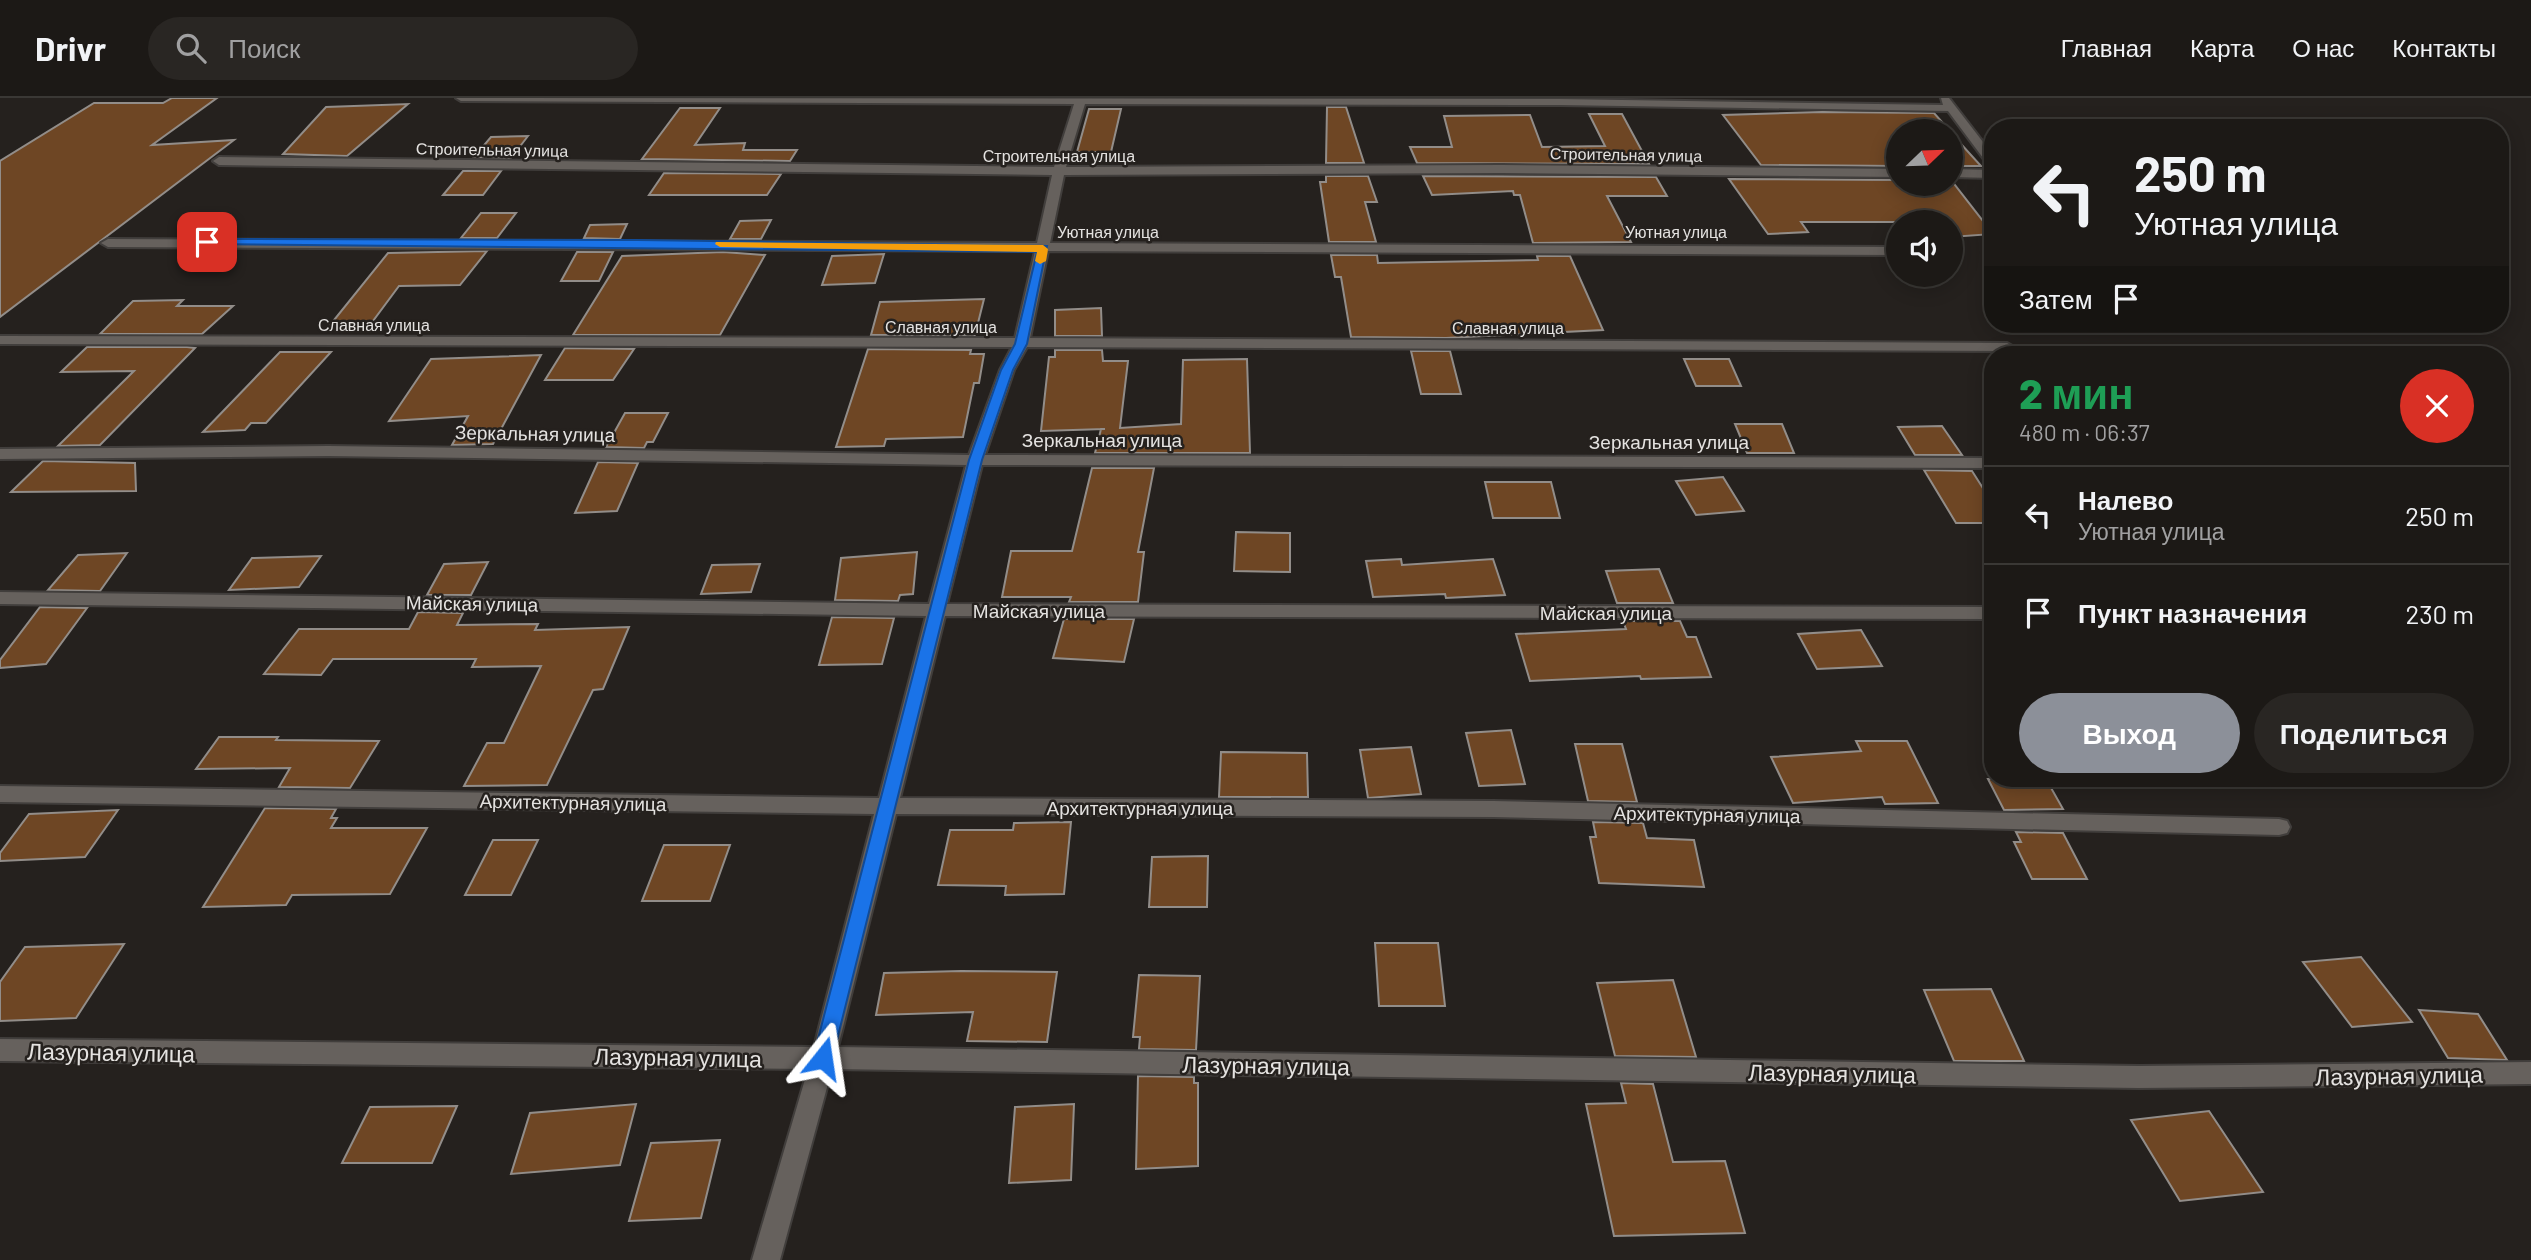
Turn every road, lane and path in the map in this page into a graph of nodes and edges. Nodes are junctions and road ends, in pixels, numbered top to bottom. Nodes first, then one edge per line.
1 (461, 98) edge
2 (1943, 98) edge
3 (1080, 100) edge
4 (1952, 108) junction
5 (1984, 151) edge
6 (219, 161) dead end
7 (1059, 171) junction
8 (1886, 173) edge
9 (1964, 173) edge
10 (1984, 174) edge
11 (108, 243) dead end
12 (1043, 249) junction
13 (1886, 250) edge
14 (0, 340) edge
15 (1021, 344) junction
16 (1984, 347) edge
17 (0, 454) edge
18 (975, 460) junction
19 (1984, 463) edge
20 (0, 598) edge
21 (937, 610) junction
22 (1984, 613) edge
23 (0, 794) edge
24 (889, 806) junction
25 (2279, 827) dead end
26 (0, 1050) edge
27 (823, 1058) junction
28 (2531, 1073) edge
29 (766, 1260) edge

1 - 3 street
2 - 4 street
3 - 4 street
3 - 7 street
4 - 5 street
6 - 7 street, Строительная улица
7 - 8 street, Строительная улица
7 - 12 street
9 - 10 street
11 - 12 street, Уютная улица
12 - 13 street, Уютная улица
12 - 15 street
14 - 15 street, Славная улица
15 - 16 street, Славная улица
15 - 18 street
17 - 18 street, Зеркальная улица
18 - 19 street, Зеркальная улица
18 - 21 street
20 - 21 street, Майская улица
21 - 22 street, Майская улица
21 - 24 street
23 - 24 street, Архитектурная улица
24 - 25 street, Архитектурная улица
24 - 27 street
26 - 27 street, Лазурная улица
27 - 28 street, Лазурная улица
27 - 29 street

